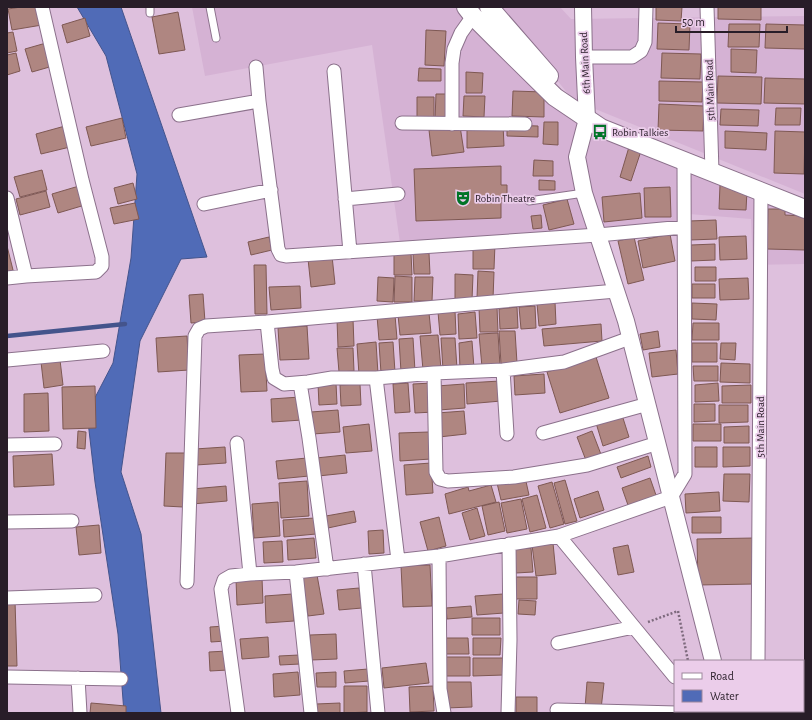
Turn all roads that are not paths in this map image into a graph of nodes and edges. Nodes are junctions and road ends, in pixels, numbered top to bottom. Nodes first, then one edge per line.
1 (42, 7) edge
2 (210, 7) edge
3 (489, 7) edge
4 (583, 7) edge
5 (646, 7) edge
6 (707, 7) edge
7 (470, 11) edge
8 (216, 38) dead end
9 (584, 57) junction
10 (256, 67) dead end
11 (334, 71) dead end
12 (259, 101) junction
13 (581, 114) junction
14 (179, 115) dead end
15 (402, 123) dead end
16 (452, 124) junction
17 (525, 124) dead end
18 (684, 161) junction
19 (712, 172) junction
20 (271, 190) junction
21 (762, 192) junction
22 (584, 193) junction
23 (398, 194) dead end
24 (7, 198) edge
25 (345, 200) junction
26 (529, 201) dead end
27 (204, 204) dead end
28 (805, 210) edge
29 (684, 227) junction
30 (598, 235) junction
31 (350, 252) junction
32 (26, 276) junction
33 (7, 278) edge
34 (616, 291) junction
35 (266, 322) junction
36 (630, 338) junction
37 (103, 350) dead end
38 (7, 360) edge
39 (503, 370) junction
40 (434, 373) junction
41 (376, 378) junction
42 (300, 383) junction
43 (648, 404) junction
44 (543, 433) dead end
45 (507, 434) dead end
46 (237, 442) dead end
47 (658, 443) junction
48 (55, 444) dead end
49 (7, 445) edge
50 (671, 497) junction
51 (72, 521) dead end
52 (7, 522) edge
53 (559, 536) junction
54 (508, 544) junction
55 (439, 556) junction
56 (398, 560) junction
57 (364, 564) junction
58 (327, 569) junction
59 (296, 572) junction
60 (250, 574) junction
61 (187, 582) dead end
62 (95, 595) dead end
63 (7, 598) edge
64 (634, 627) junction
65 (558, 643) dead end
66 (713, 660) edge
67 (758, 660) edge
68 (674, 676) edge
69 (7, 677) edge
70 (78, 678) junction
71 (121, 679) dead end
72 (557, 710) dead end
73 (80, 713) edge
74 (238, 713) edge
75 (311, 713) edge
76 (378, 713) edge
77 (444, 713) edge
78 (508, 713) edge
79 (677, 713) edge

1 - 32 street
2 - 8 lane
3 - 13 main road
4 - 9 street, 6th Main Road
5 - 9 street
6 - 19 street, 5th Main Road
7 - 13 main road
7 - 16 street
9 - 13 street, 6th Main Road
10 - 12 street
11 - 25 street
12 - 14 street
12 - 20 street
13 - 18 main road
13 - 22 street, 6th Main Road
15 - 16 street
16 - 17 street
18 - 19 main road
18 - 29 street
19 - 21 main road
20 - 27 street
20 - 31 street
21 - 28 main road
21 - 67 street, 5th Main Road
22 - 26 lane
22 - 30 street, 6th Main Road
23 - 25 street
24 - 32 street
25 - 31 street
29 - 30 street
29 - 50 street
30 - 31 street
30 - 34 street, 6th Main Road
32 - 33 street
34 - 35 street
34 - 36 street, 6th Main Road
35 - 42 street
35 - 61 street
36 - 39 street
36 - 43 street, 6th Main Road
37 - 38 street
39 - 40 street
39 - 45 street
40 - 41 street
40 - 47 street
41 - 42 street
41 - 56 street
42 - 58 street
43 - 44 street
43 - 47 street, 6th Main Road
46 - 60 street
47 - 50 street, 6th Main Road
48 - 49 street
50 - 53 street
50 - 66 street, 6th Main Road
51 - 52 street
53 - 54 street
53 - 64 street
54 - 55 street
54 - 78 street
55 - 56 street
55 - 77 street
56 - 57 street
57 - 58 street
57 - 76 street
58 - 59 street
59 - 60 street
59 - 75 street
60 - 74 street
62 - 63 street
64 - 65 street
64 - 68 street
69 - 70 street
70 - 71 street
70 - 73 street
72 - 79 street

